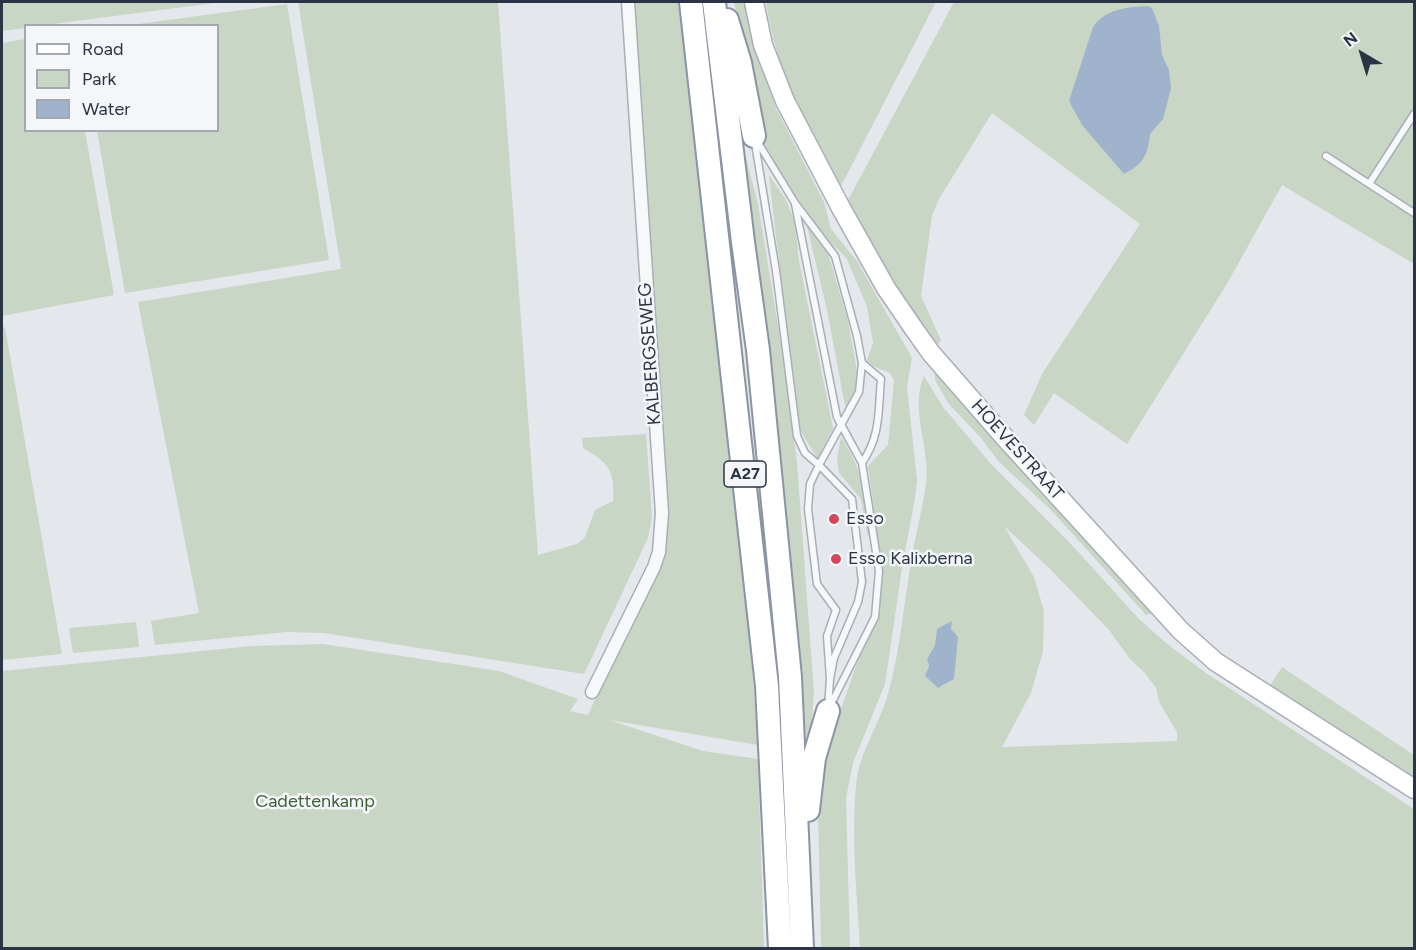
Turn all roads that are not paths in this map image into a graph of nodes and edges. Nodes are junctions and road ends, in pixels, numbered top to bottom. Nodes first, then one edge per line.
1 (628, 2) edge
2 (691, 2) edge
3 (714, 2) edge
4 (722, 2) edge
5 (754, 2) edge
6 (1414, 114) edge
7 (754, 136) junction
8 (1326, 156) dead end
9 (1369, 183) junction
10 (795, 203) junction
11 (1414, 213) edge
12 (862, 363) junction
13 (842, 426) junction
14 (862, 463) junction
15 (819, 465) junction
16 (830, 679) junction
17 (592, 692) dead end
18 (828, 711) junction
19 (1414, 789) edge
20 (801, 871) junction
21 (780, 948) edge
22 (802, 948) edge

1 - 17 street, KALBERGSEWEG
2 - 21 highway, A27
3 - 20 highway, A27
4 - 7 highway, A27
5 - 19 street, HOEVESTRAAT
6 - 9 lane
7 - 10 lane, A27
7 - 15 lane, A27
8 - 9 lane
9 - 11 lane
10 - 12 lane, A27
10 - 13 lane, A27
12 - 13 lane, A27
12 - 14 lane, A27
13 - 14 lane, A27
13 - 15 lane, A27
14 - 18 lane, A27
15 - 16 lane, A27
15 - 16 lane, A27
16 - 18 lane, A27
18 - 20 highway, A27
20 - 22 highway, A27

